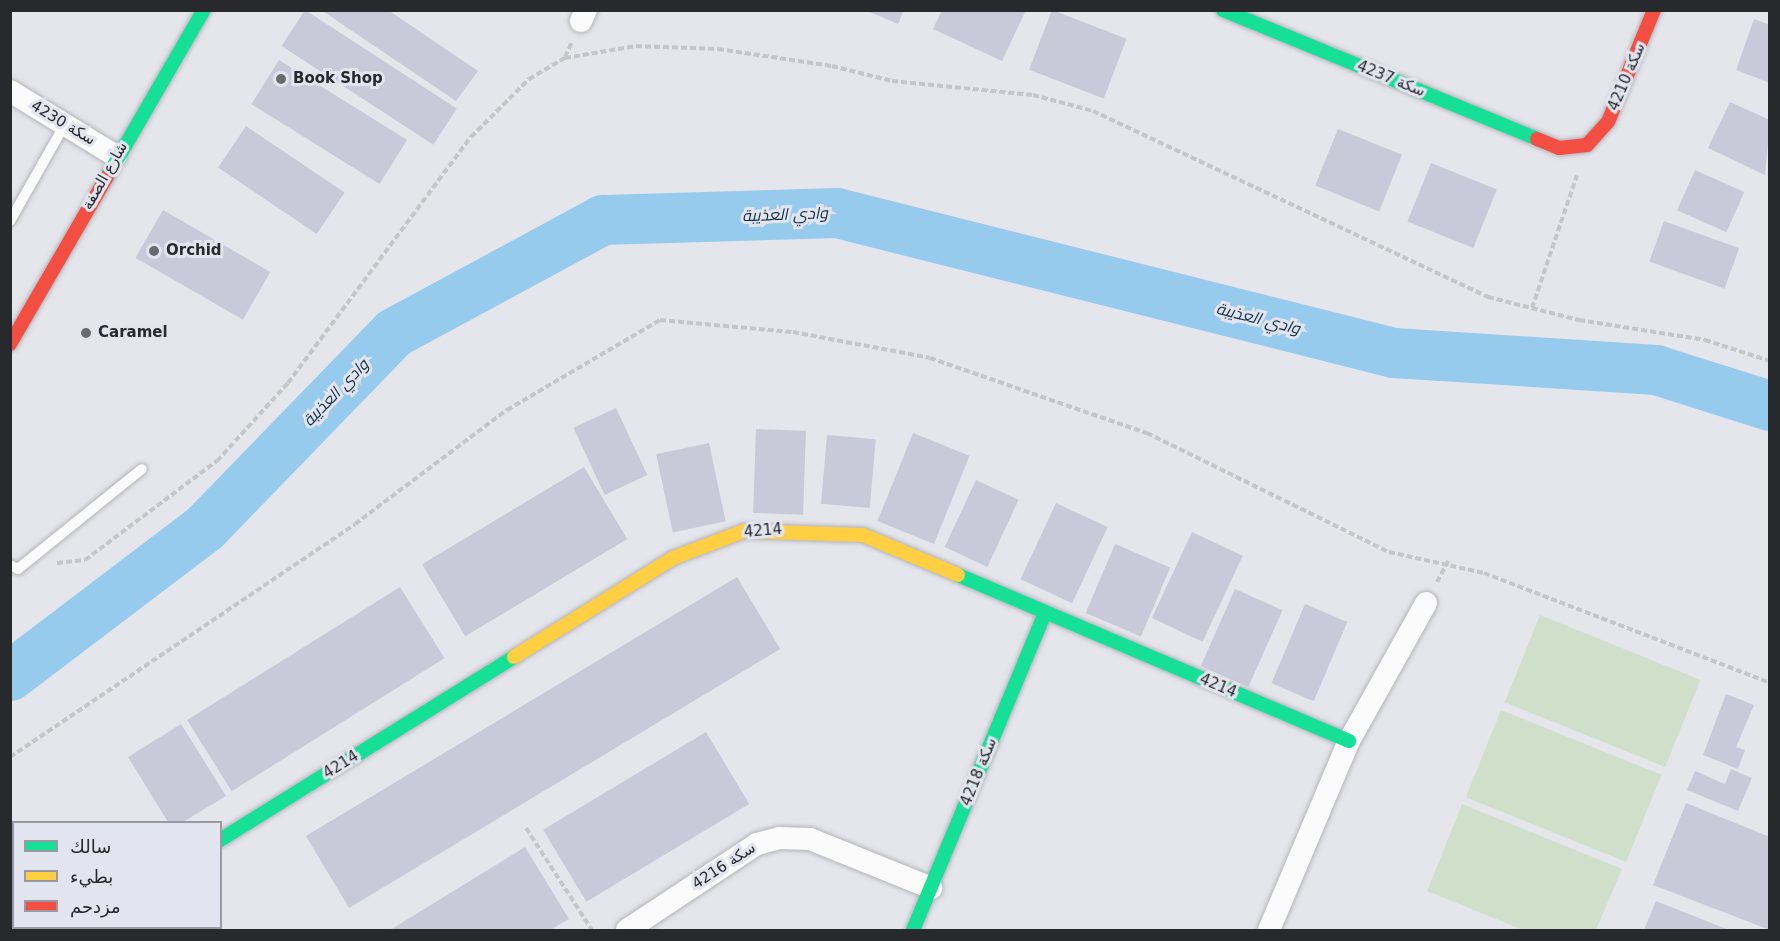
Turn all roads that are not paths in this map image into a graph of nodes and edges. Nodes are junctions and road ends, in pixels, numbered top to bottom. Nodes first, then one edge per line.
1 (204, 10) edge
2 (1223, 10) edge
3 (1654, 10) edge
4 (10, 91) edge
5 (65, 123) junction
6 (1587, 145) joint
7 (116, 156) junction
8 (10, 221) edge
9 (10, 344) edge
10 (142, 469) dead end
11 (14, 567) edge
12 (1426, 603) dead end
13 (1045, 613) junction
14 (1348, 741) junction
15 (222, 839) edge
16 (931, 888) junction
17 (627, 930) edge
18 (913, 930) edge
19 (1269, 930) edge

1 - 7 street, شارع الصفة
2 - 6 street, سكة 4237
3 - 6 street, سكة 4210
4 - 5 street, سكة 4230
5 - 7 street, سكة 4230
5 - 8 lane
7 - 9 street, شارع الصفة
10 - 11 lane
12 - 14 street
13 - 14 street, 4214
13 - 15 street, 4214
13 - 16 street, سكة 4218
14 - 19 street
16 - 17 street, سكة 4216
16 - 18 street, سكة 4218

